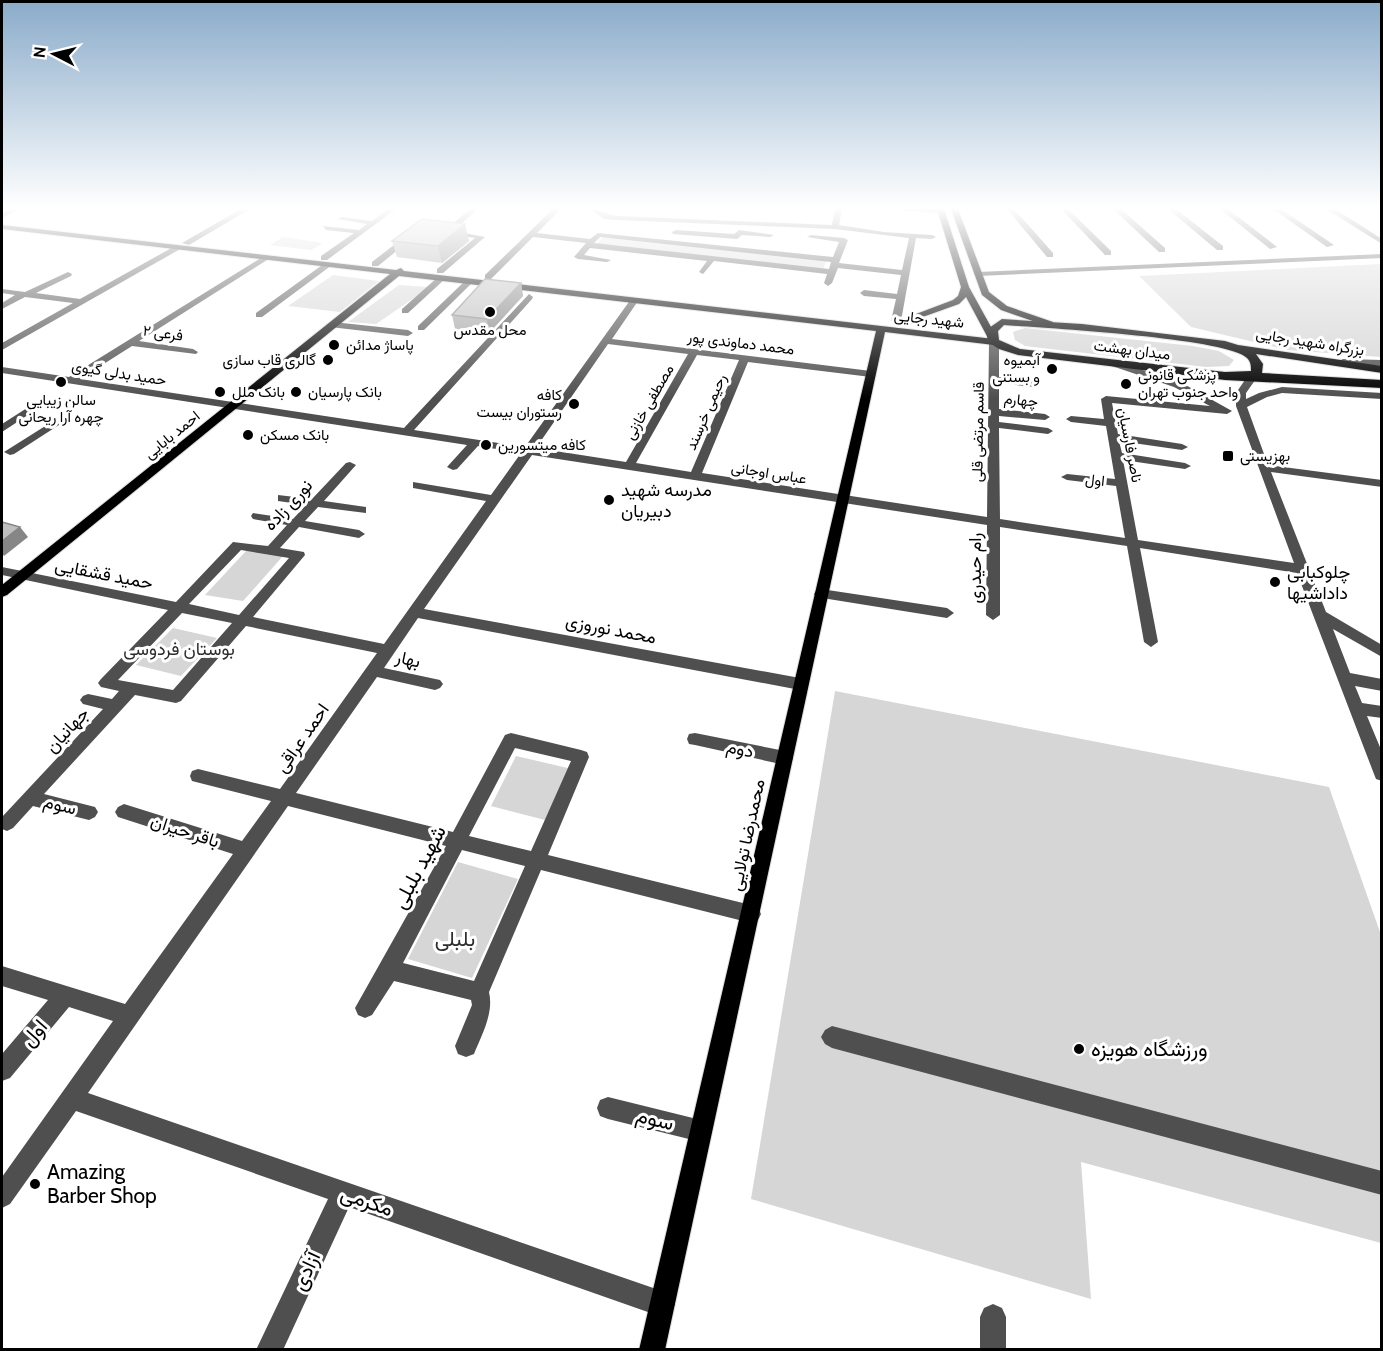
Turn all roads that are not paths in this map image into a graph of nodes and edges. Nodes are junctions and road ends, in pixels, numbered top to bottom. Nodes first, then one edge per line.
1 (134, 272) edge
2 (242, 272) edge
3 (313, 272) edge
4 (398, 272) edge
5 (416, 272) edge
6 (443, 272) edge
7 (493, 272) edge
8 (832, 272) edge
9 (897, 272) edge
10 (960, 272) edge
11 (1022, 272) edge
12 (906, 273) joint
13 (68, 274) dead end
14 (978, 274) joint
15 (440, 275) junction
16 (488, 277) junction
17 (469, 282) junction
18 (828, 283) dead end
19 (965, 287) junction
20 (2, 291) edge
21 (864, 293) dead end
22 (26, 294) junction
23 (529, 297) dead end
24 (901, 297) junction
25 (636, 298) junction
26 (81, 302) junction
27 (994, 303) junction
28 (2, 306) edge
29 (974, 307) junction
30 (405, 311) dead end
31 (259, 315) dead end
32 (892, 324) junction
33 (1050, 324) junction
34 (333, 325) junction
35 (421, 328) dead end
36 (408, 333) dead end
37 (991, 335) junction
38 (607, 341) junction
39 (130, 343) junction
40 (1233, 346) junction
41 (2, 347) edge
42 (193, 352) dead end
43 (694, 352) junction
44 (1282, 356) junction
45 (745, 358) junction
46 (1309, 360) junction
47 (1112, 363) junction
48 (1382, 363) edge
49 (2, 370) edge
50 (1382, 370) edge
51 (871, 374) junction
52 (1253, 376) junction
53 (994, 379) junction
54 (70, 381) junction
55 (1035, 384) dead end
56 (1382, 384) edge
57 (1309, 385) junction
58 (1382, 396) edge
59 (232, 406) junction
60 (1240, 406) junction
61 (27, 411) dead end
62 (1227, 411) junction
63 (993, 412) junction
64 (1045, 417) dead end
65 (1071, 419) dead end
66 (58, 421) dead end
67 (1112, 423) junction
68 (993, 424) junction
69 (2, 429) edge
70 (1048, 431) dead end
71 (406, 432) junction
72 (1250, 432) junction
73 (1114, 437) junction
74 (475, 443) junction
75 (1182, 447) dead end
76 (529, 451) junction
77 (4, 453) edge
78 (1117, 456) junction
79 (351, 465) dead end
80 (629, 466) junction
81 (1185, 466) dead end
82 (453, 467) dead end
83 (1263, 468) junction
84 (695, 477) junction
85 (1067, 477) dead end
86 (1122, 483) junction
87 (1382, 484) edge
88 (417, 485) dead end
89 (282, 498) dead end
90 (495, 499) junction
91 (843, 499) junction
92 (315, 503) junction
93 (362, 510) dead end
94 (257, 516) dead end
95 (992, 522) junction
96 (296, 523) junction
97 (359, 534) dead end
98 (1133, 543) junction
99 (271, 550) junction
100 (1302, 569) junction
101 (2, 571) edge
102 (22, 575) junction
103 (2, 592) edge
104 (821, 594) junction
105 (179, 607) junction
106 (415, 612) junction
107 (947, 613) dead end
108 (993, 615) dead end
109 (1320, 615) junction
110 (243, 620) junction
111 (1151, 642) dead end
112 (388, 650) junction
113 (1382, 652) edge
114 (373, 671) junction
115 (1344, 678) junction
116 (435, 684) dead end
117 (800, 684) junction
118 (1382, 685) edge
119 (132, 688) junction
120 (88, 700) dead end
121 (116, 706) junction
122 (1356, 708) junction
123 (1382, 712) edge
124 (695, 740) dead end
125 (785, 758) junction
126 (1382, 774) edge
127 (198, 776) dead end
128 (30, 798) junction
129 (283, 798) junction
130 (89, 812) dead end
131 (124, 812) dead end
132 (7, 823) dead end
133 (458, 842) junction
134 (246, 850) junction
135 (536, 861) junction
136 (751, 914) junction
137 (389, 970) junction
138 (2, 976) edge
139 (479, 993) junction
140 (66, 995) junction
141 (365, 1008) dead end
142 (130, 1016) junction
143 (832, 1037) dead end
144 (466, 1046) dead end
145 (2, 1070) edge
146 (71, 1098) junction
147 (608, 1108) dead end
148 (701, 1131) junction
149 (1382, 1183) edge
150 (343, 1193) junction
151 (2, 1196) edge
152 (663, 1304) junction
153 (993, 1317) dead end
154 (269, 1350) edge
155 (652, 1350) edge
156 (993, 1350) edge

1 - 26 street
2 - 39 street
3 - 31 street
4 - 34 main road, احمد بابایی
5 - 15 main road, شهید رجایی
6 - 15 street
7 - 16 street
8 - 18 street
9 - 12 street
10 - 19 main road
11 - 14 street
12 - 24 street
13 - 22 street
14 - 27 main road
15 - 16 main road, شهید رجایی
15 - 17 main road, شهید رجایی
15 - 30 street
16 - 25 main road, شهید رجایی
17 - 25 main road, شهید رجایی
17 - 35 street
19 - 29 main road
19 - 32 main road
20 - 22 street
21 - 24 street
22 - 26 street
22 - 28 street
23 - 71 street
24 - 32 street
25 - 32 main road, شهید رجایی
25 - 32 main road, شهید رجایی
25 - 38 street, احمد عراقی
26 - 41 street
27 - 29 main road
27 - 33 main road
29 - 37 main road
32 - 37 main road, شهید رجایی
32 - 37 main road, شهید رجایی
32 - 51 main road, محمدرضا تولایی
33 - 37 highway, میدان بهشت
33 - 40 highway, میدان بهشت
34 - 36 street
34 - 59 main road, احمد بابایی
37 - 47 highway, میدان بهشت
37 - 53 street, قاسم مرتضی قلی
38 - 43 street, محمد دماوندی پور
38 - 76 street, احمد عراقی
39 - 42 street, فرعی ۲
39 - 54 street
40 - 44 highway, بزرگراه شهید رجایی
40 - 52 highway, میدان بهشت
43 - 45 street, محمد دماوندی پور
43 - 80 street, مصطفی خازنی
44 - 46 highway, بزرگراه شهید رجایی
44 - 57 highway
45 - 51 street, محمد دماوندی پور
45 - 84 street, رحیمی خرسند
46 - 48 street
46 - 50 highway, بزرگراه شهید رجایی
47 - 52 highway, میدان بهشت
47 - 62 street
49 - 54 street, حمید بدلی گیوی
51 - 91 main road, محمدرضا تولایی
52 - 57 highway, بزرگراه شهید رجایی
52 - 60 street
53 - 55 street
53 - 63 street, قاسم مرتضی قلی
54 - 59 street, حمید بدلی گیوی
56 - 57 highway, بزرگراه شهید رجایی
57 - 58 street
57 - 60 street
59 - 71 street, عباس اوجانی
59 - 102 main road, احمد بابایی
60 - 72 street
61 - 69 street
62 - 67 street, ناصر فارسیان
62 - 72 street
63 - 64 street, چهارم
63 - 68 street, قاسم مرتضی قلی
65 - 67 street
66 - 77 street
67 - 73 street, ناصر فارسیان
68 - 70 street
68 - 95 street, قاسم مرتضی قلی
71 - 74 street, عباس اوجانی
72 - 83 street
73 - 75 street
73 - 78 street, ناصر فارسیان
74 - 76 street, عباس اوجانی
74 - 82 street
76 - 80 street, عباس اوجانی
76 - 90 street, احمد عراقی
78 - 81 street
78 - 86 street, ناصر فارسیان
79 - 92 street, نوری زاده
80 - 84 street, عباس اوجانی
83 - 87 street
83 - 100 street
84 - 91 street, عباس اوجانی
85 - 86 street, اول
86 - 98 street, ناصر فارسیان
88 - 90 street
89 - 92 street
90 - 106 street, احمد عراقی
91 - 95 street, عباس اوجانی
91 - 104 main road, محمدرضا تولایی
92 - 93 street
92 - 96 street, نوری زاده
94 - 96 street
95 - 98 street, عباس اوجانی
95 - 108 street, رام حیدری
96 - 97 street
96 - 99 street, نوری زاده
98 - 100 street, عباس اوجانی
98 - 111 street, ناصر فارسیان
99 - 105 street
99 - 110 street
100 - 109 street
101 - 102 street, حمید قشقایی
102 - 103 main road, احمد بابایی
102 - 105 street, حمید قشقایی
104 - 107 street
104 - 117 main road, محمدرضا تولایی
105 - 110 street, حمید قشقایی
105 - 119 street
106 - 112 street, احمد عراقی
106 - 117 street, محمد نوروزی
109 - 113 street
109 - 115 street
110 - 112 street, حمید قشقایی
110 - 119 street
112 - 114 street, احمد عراقی
114 - 116 street, بهار
114 - 129 street, احمد عراقی
115 - 118 street
115 - 122 street
117 - 125 main road, محمدرضا تولایی
119 - 121 street, جهانیان
120 - 121 street
121 - 128 street, جهانیان
122 - 123 street
122 - 126 street
124 - 125 street, دوم
125 - 136 main road, محمدرضا تولایی
127 - 129 street
128 - 130 street, سوم
128 - 132 street
129 - 133 street
129 - 134 street, احمد عراقی
131 - 134 street, باقر حیران
133 - 135 street
133 - 135 street, شهید بلبلی
133 - 137 street, شهید بلبلی
134 - 142 street, احمد عراقی
135 - 136 street
135 - 139 street, شهید بلبلی
136 - 148 main road, محمدرضا تولایی
137 - 139 street
137 - 141 street
138 - 140 street
139 - 144 street
140 - 142 street
140 - 145 street, اول
142 - 146 street, احمد عراقی
143 - 149 street
146 - 150 street, مکرمی
146 - 151 street, احمد عراقی
147 - 148 street, سوم
148 - 152 main road, محمدرضا تولایی
150 - 152 street, مکرمی
150 - 154 street, آزادی
152 - 155 main road, محمدرضا تولایی
153 - 156 street

